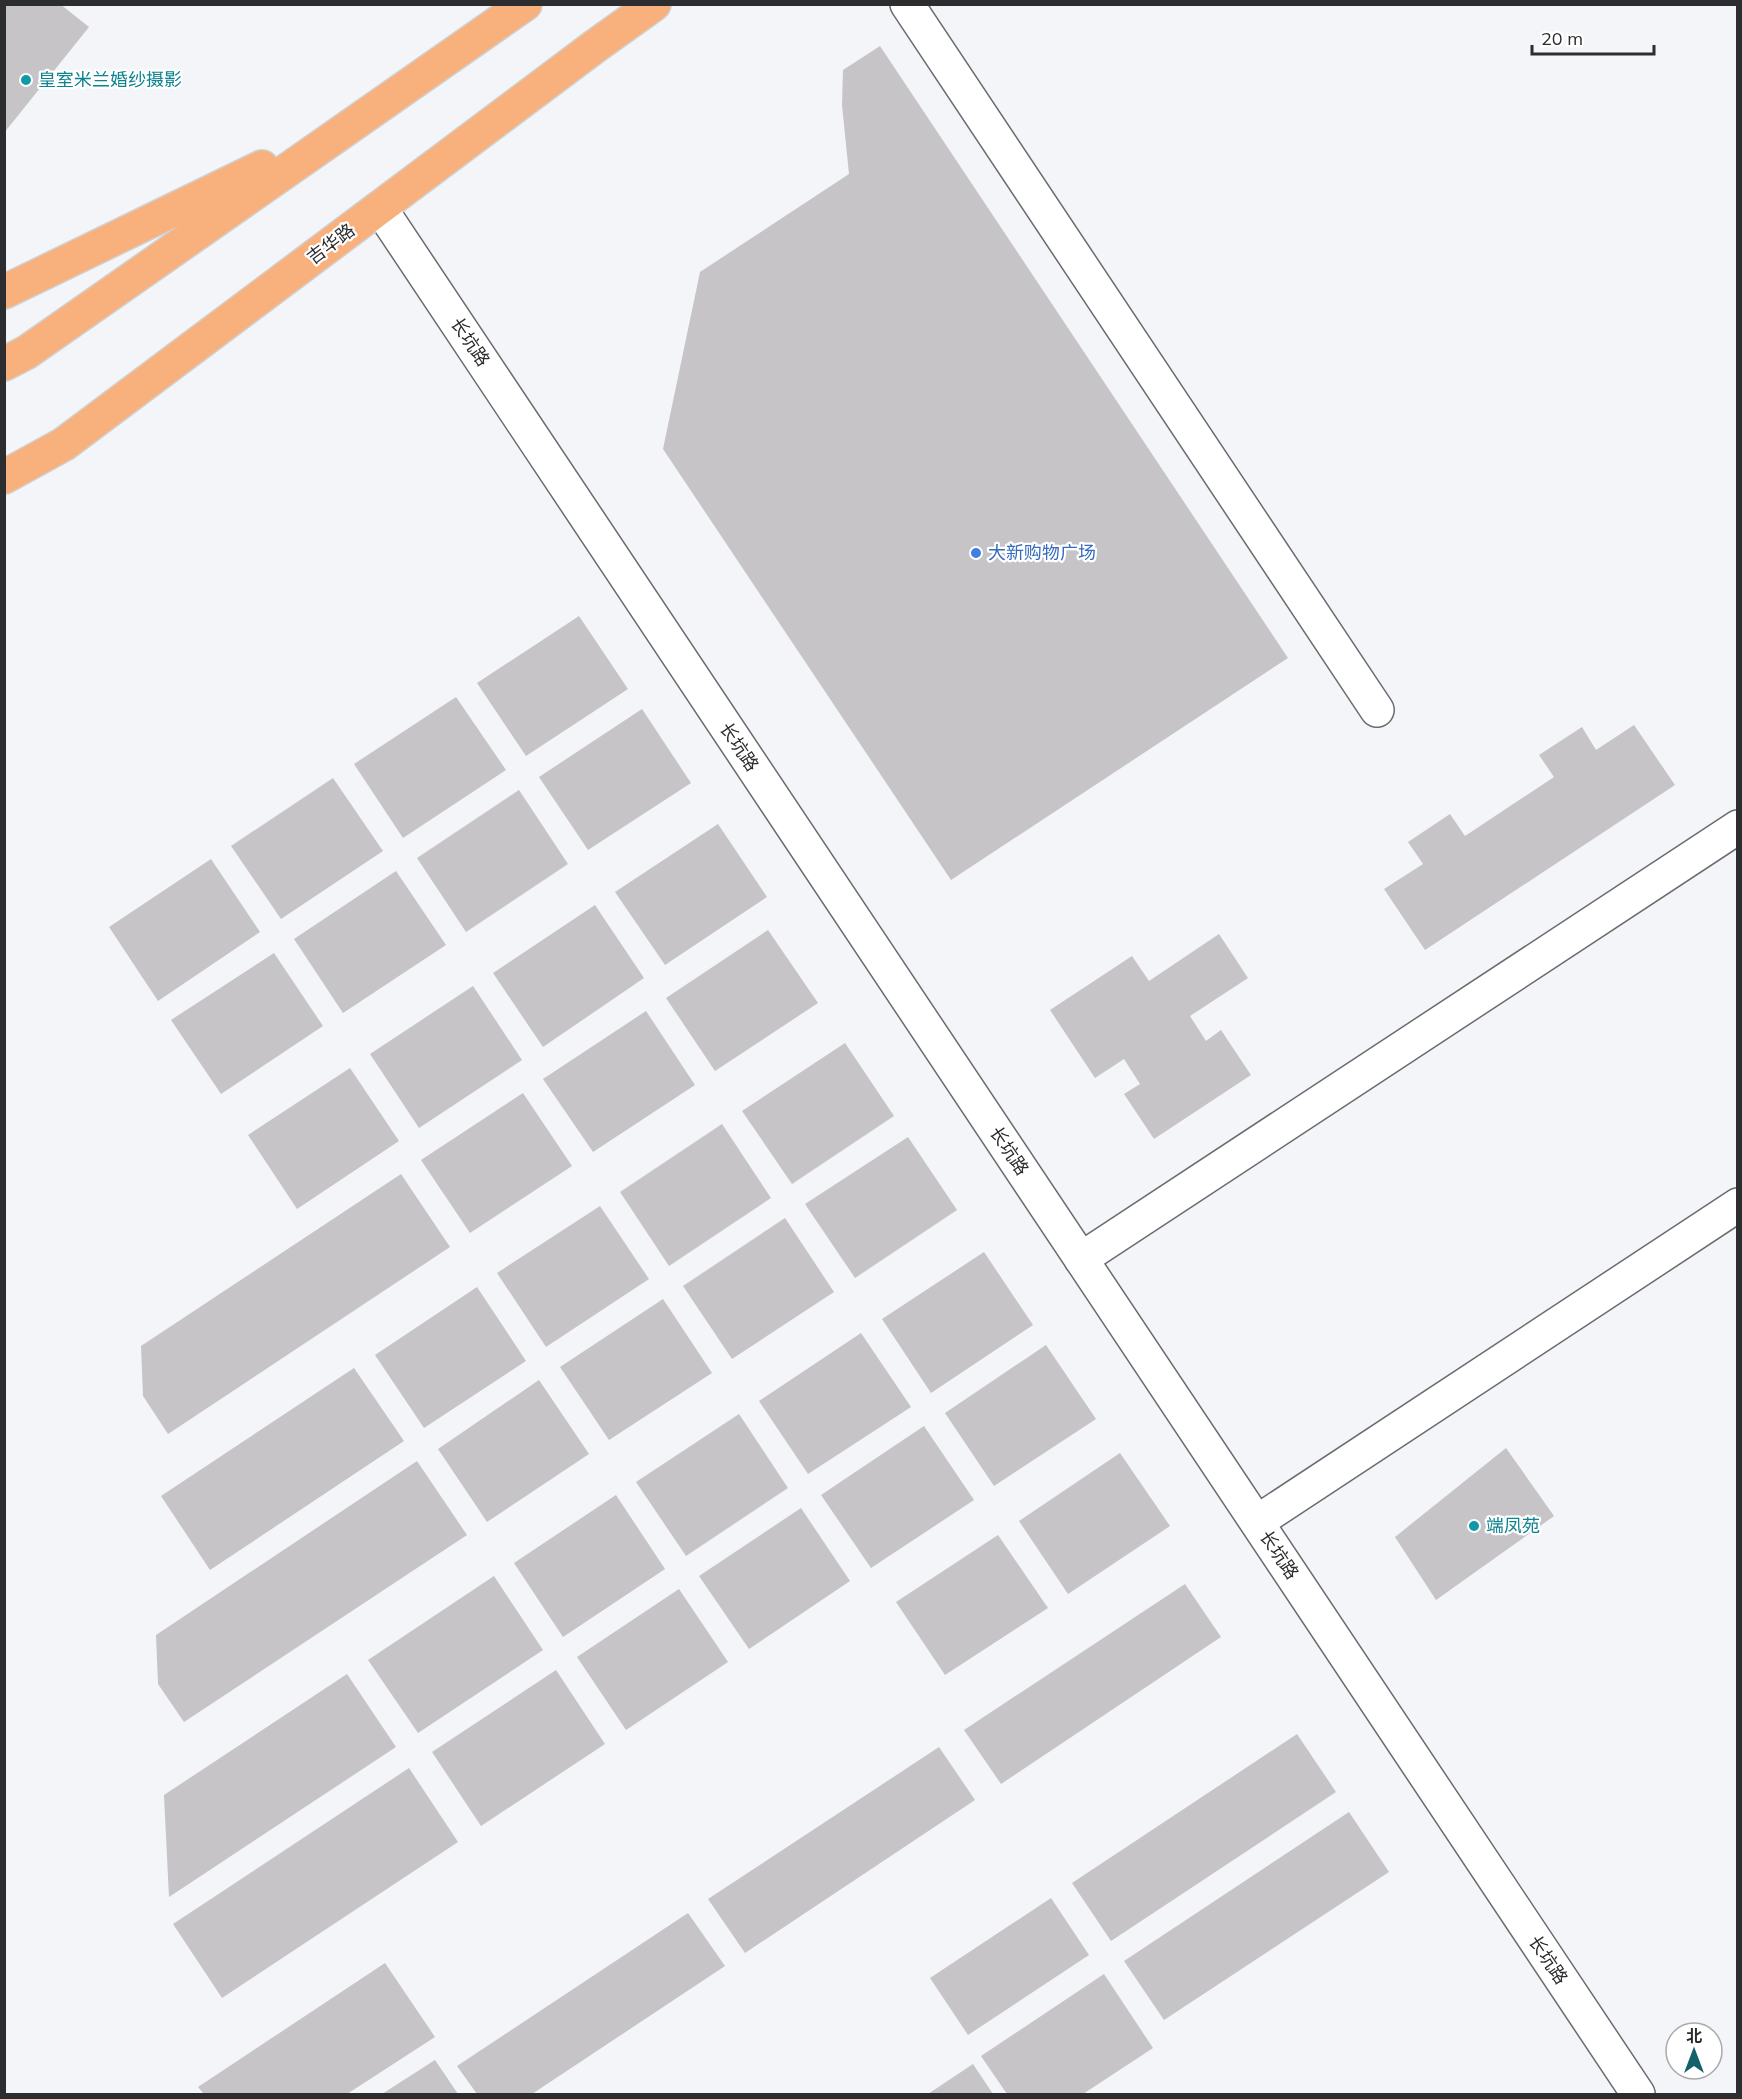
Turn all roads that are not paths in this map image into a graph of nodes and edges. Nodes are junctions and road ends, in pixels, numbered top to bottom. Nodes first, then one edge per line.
1 (525, 4) edge
2 (654, 4) edge
3 (906, 4) edge
4 (350, 125) junction
5 (380, 207) junction
6 (4, 292) edge
7 (4, 364) edge
8 (4, 477) edge
9 (1377, 710) dead end
10 (1737, 826) edge
11 (1737, 1205) edge
12 (1081, 1259) junction
13 (1257, 1522) junction
14 (1638, 2094) edge

1 - 4 main road
2 - 5 main road, 吉华路
3 - 9 street
4 - 6 main road
4 - 7 main road
5 - 8 main road, 吉华路
5 - 12 street, 长坑路
10 - 12 street
11 - 13 street
12 - 13 street, 长坑路
13 - 14 street, 长坑路

